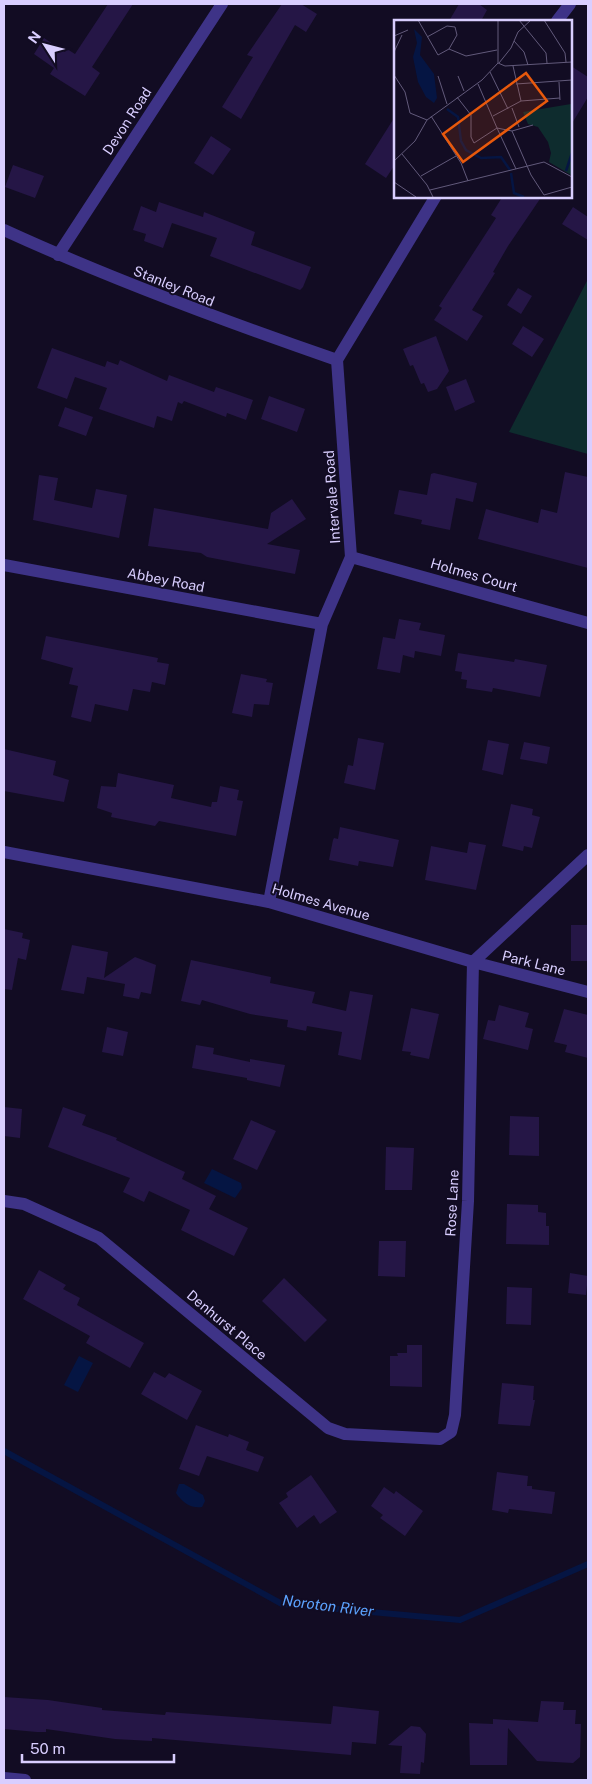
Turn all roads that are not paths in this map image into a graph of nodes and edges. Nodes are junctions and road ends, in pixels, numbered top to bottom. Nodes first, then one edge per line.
1 (222, 4) edge
2 (570, 4) edge
3 (558, 20) edge
4 (435, 198) edge
5 (4, 230) edge
6 (58, 255) junction
7 (337, 360) junction
8 (351, 557) junction
9 (4, 565) edge
10 (588, 623) edge
11 (322, 624) junction
12 (4, 852) edge
13 (588, 855) edge
14 (270, 902) junction
15 (473, 962) junction
16 (588, 992) edge
17 (4, 1201) edge
18 (440, 1439) joint
19 (4, 1778) edge
20 (25, 1780) edge

1 - 6 street, Devon Road
2 - 3 street
4 - 7 street
5 - 6 street, Stanley Road
6 - 7 street, Stanley Road
7 - 8 street, Intervale Road
8 - 10 street, Holmes Court
8 - 11 street, Intervale Road
9 - 11 street, Abbey Road
11 - 14 street, Intervale Road
12 - 14 street, Holmes Avenue
13 - 15 street
14 - 15 street, Holmes Avenue
15 - 16 street, Park Lane
15 - 18 street, Rose Lane
17 - 18 street, Denhurst Place
19 - 20 street

